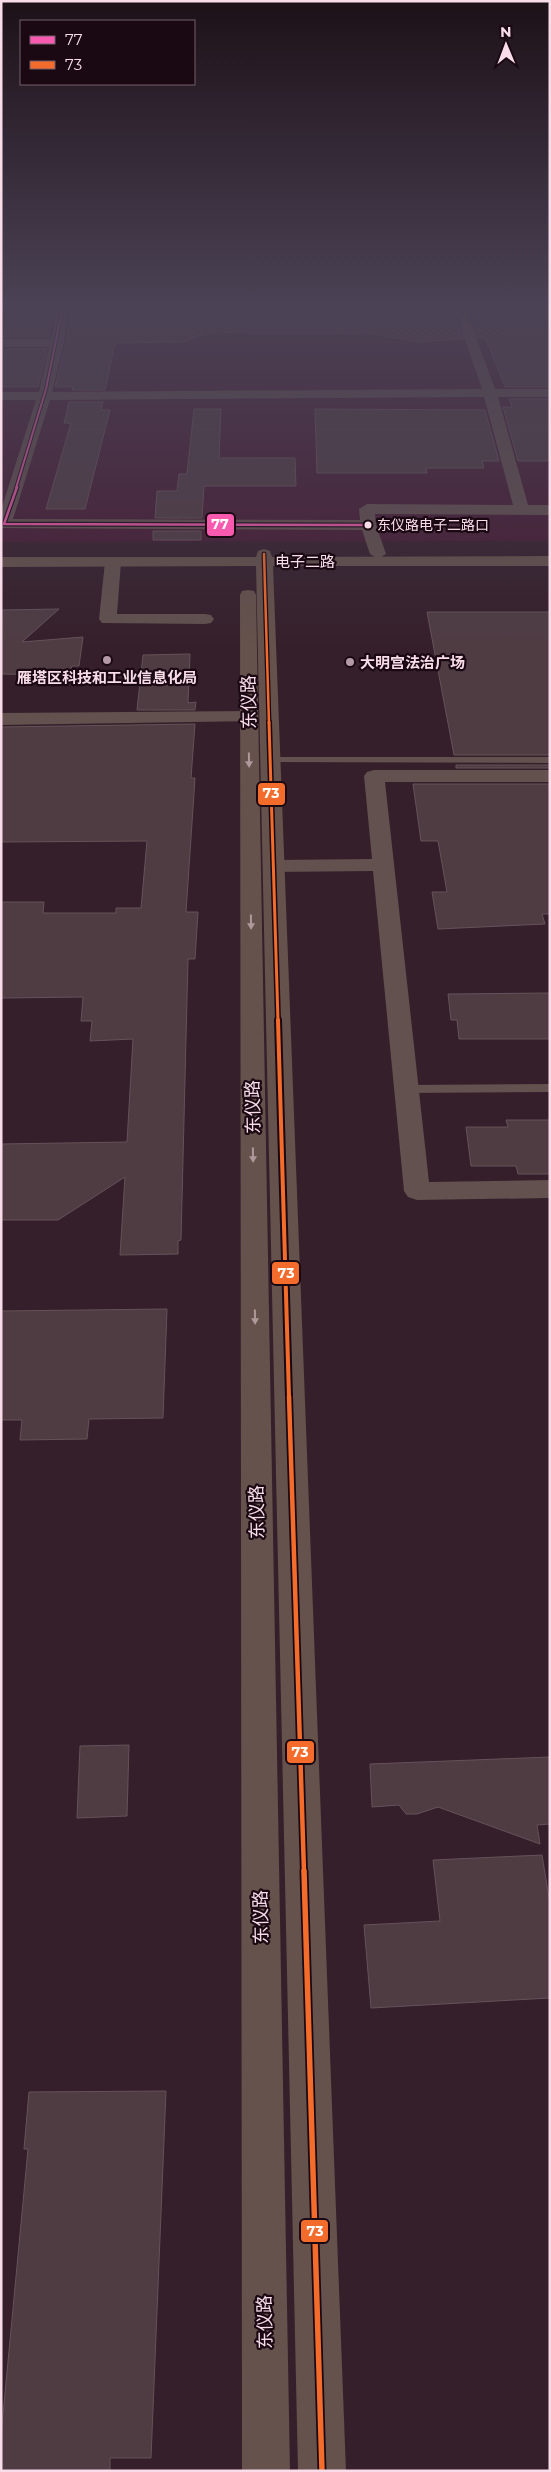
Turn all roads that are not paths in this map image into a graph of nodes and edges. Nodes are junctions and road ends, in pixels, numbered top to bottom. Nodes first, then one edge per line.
1 (37, 417) edge
2 (496, 417) edge
3 (5, 510) edge
4 (522, 510) junction
5 (550, 510) edge
6 (368, 525) junction
7 (550, 553) edge
8 (1, 554) edge
9 (378, 554) junction
10 (256, 558) junction
11 (550, 561) edge
12 (1, 562) edge
13 (113, 562) junction
14 (205, 619) dead end
15 (249, 717) junction
16 (1, 719) edge
17 (271, 760) junction
18 (550, 760) edge
19 (550, 776) edge
20 (383, 865) junction
21 (274, 866) junction
22 (550, 1088) edge
23 (406, 1089) junction
24 (550, 1189) edge
25 (266, 2471) edge
26 (322, 2471) edge

1 - 3 street
2 - 4 street
3 - 6 street
4 - 5 street
4 - 6 street
6 - 9 street
7 - 9 main road, 电子二路
8 - 10 main road, 电子二路
9 - 10 main road, 电子二路
10 - 11 main road, 电子二路
10 - 13 main road, 电子二路
10 - 15 main road, 东仪路
10 - 17 main road, 东仪路
12 - 13 main road, 电子二路
13 - 14 street
15 - 16 street
15 -> 25 main road, 东仪路
17 - 18 lane
17 - 21 main road, 东仪路
19 - 20 street
20 - 21 street
20 - 23 street
21 - 26 main road, 东仪路
22 - 23 lane
23 - 24 street

